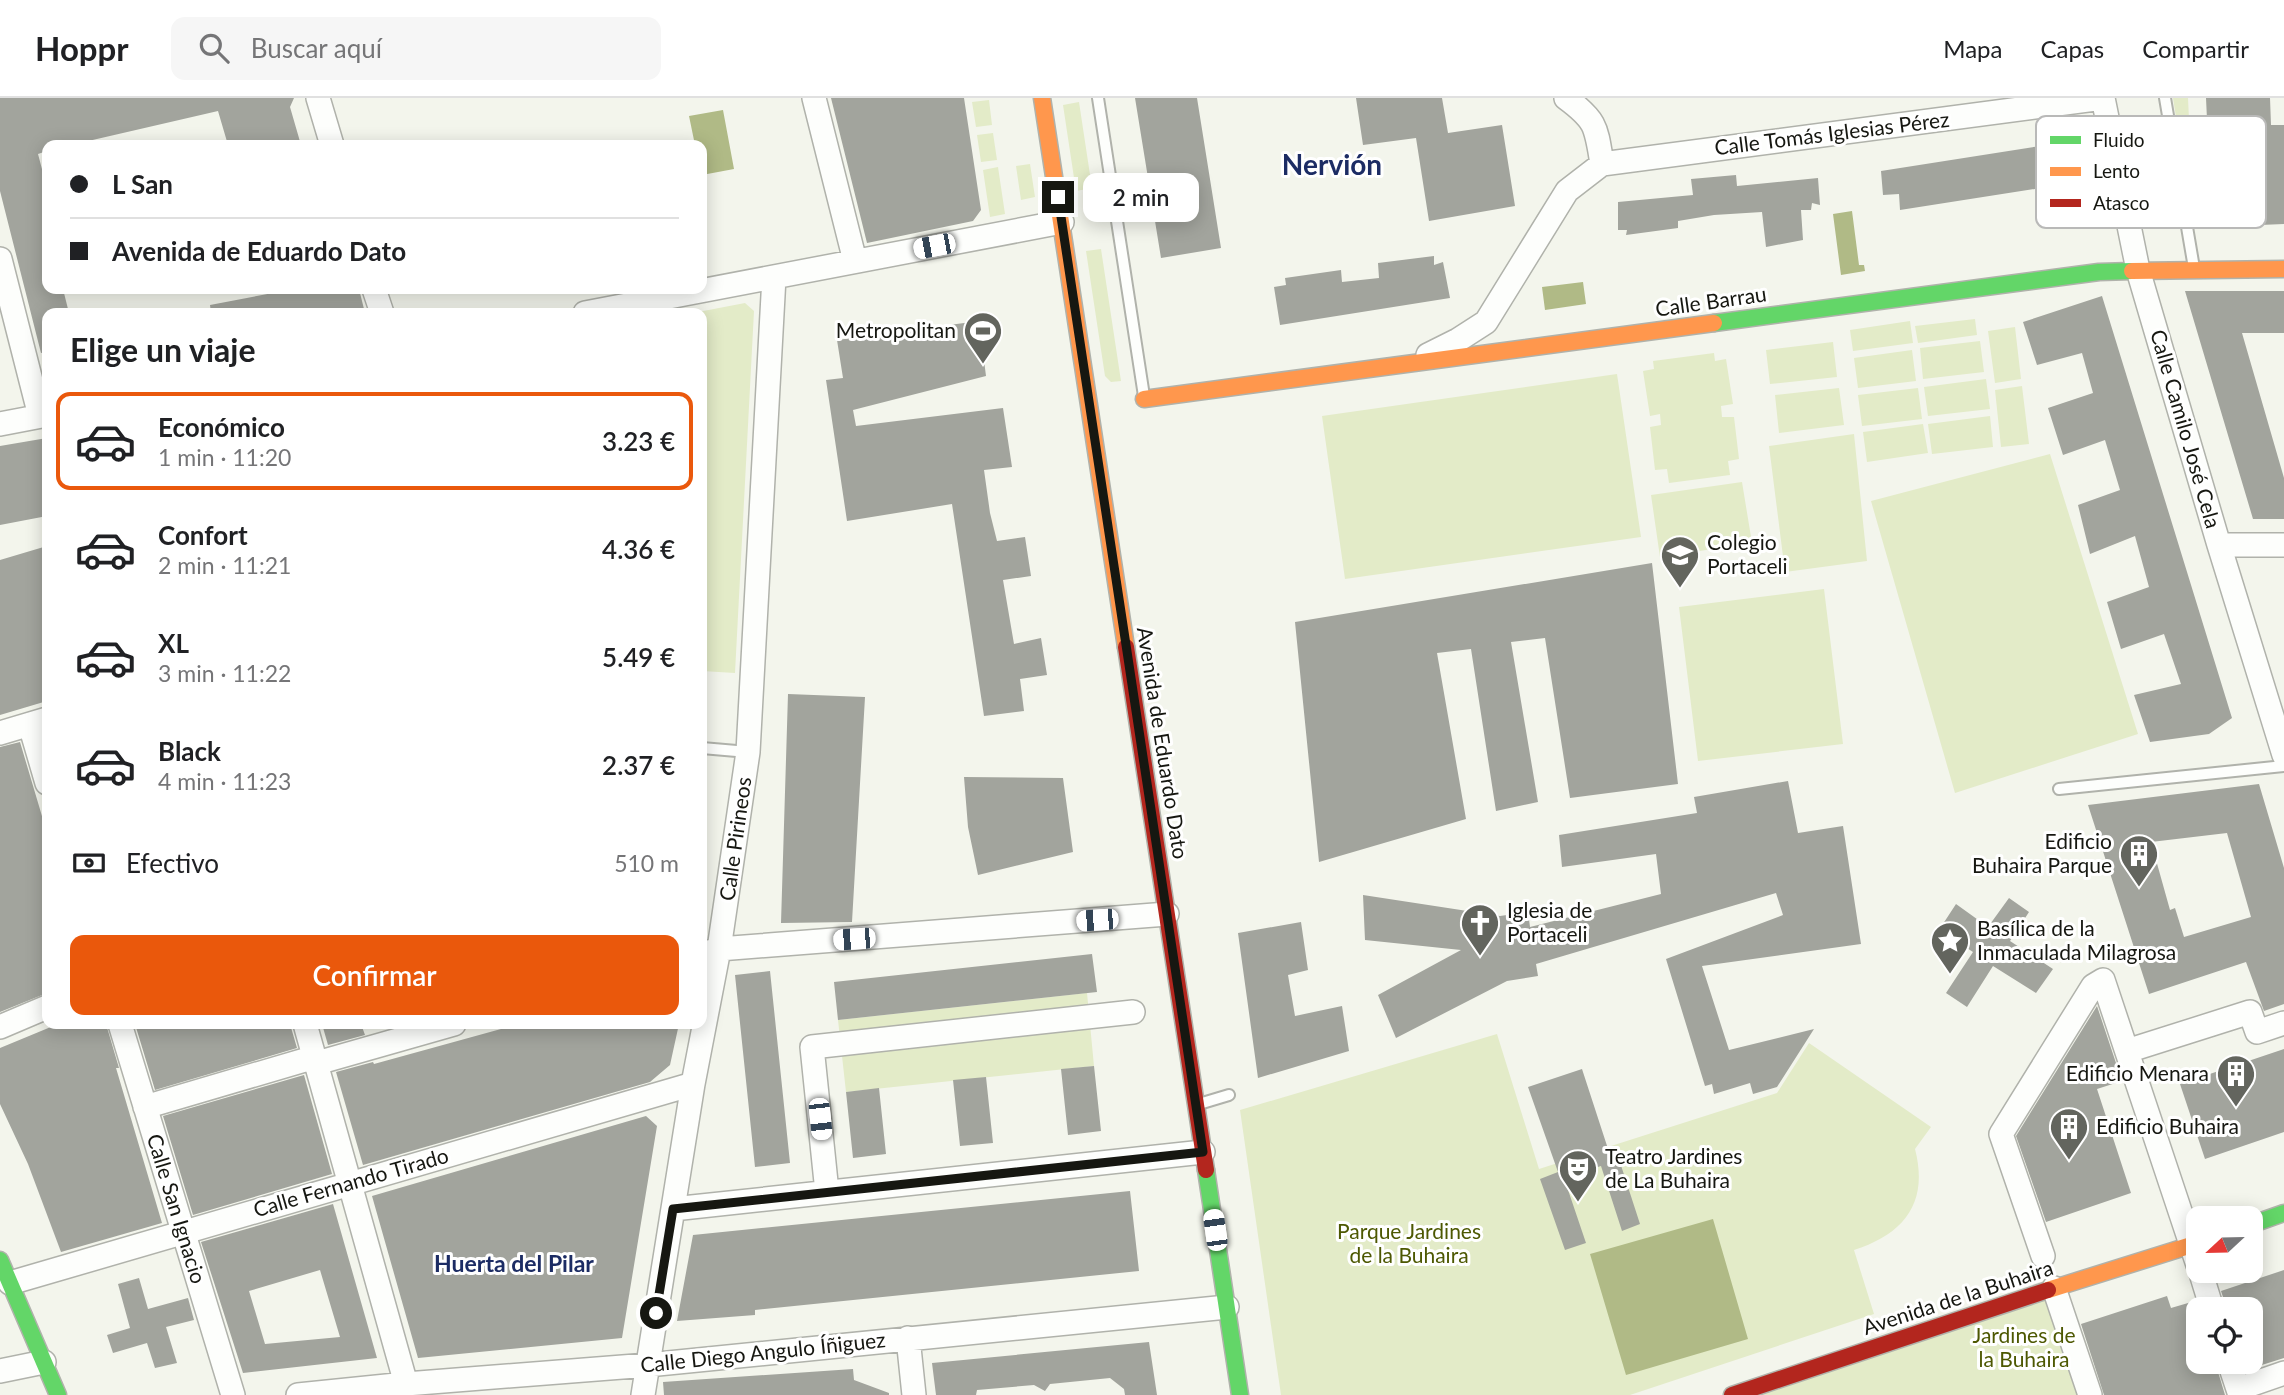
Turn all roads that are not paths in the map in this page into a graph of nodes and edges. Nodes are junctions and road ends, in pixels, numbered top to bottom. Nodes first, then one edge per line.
1 (318, 98) edge
2 (814, 98) edge
3 (1042, 98) edge
4 (1098, 98) edge
5 (1566, 98) edge
6 (2103, 98) edge
7 (2165, 98) edge
8 (2107, 116) edge
9 (2168, 116) edge
10 (331, 140) edge
11 (1602, 164) junction
12 (1062, 222) junction
13 (2129, 228) edge
14 (2188, 228) edge
15 (0, 259) edge
16 (855, 261) junction
17 (2284, 268) edge
18 (2195, 269) junction
19 (2138, 270) junction
20 (774, 277) junction
21 (707, 290) edge
22 (685, 294) edge
23 (611, 308) edge
24 (1486, 321) junction
25 (1503, 351) junction
26 (1411, 363) junction
27 (1144, 399) joint
28 (42, 408) edge
29 (42, 415) edge
30 (0, 424) edge
31 (2219, 545) junction
32 (2284, 545) edge
33 (38, 722) edge
34 (0, 733) edge
35 (707, 748) edge
36 (42, 749) edge
37 (748, 752) junction
38 (2284, 755) edge
39 (2284, 766) edge
40 (2059, 789) dead end
41 (1167, 914) junction
42 (710, 951) edge
43 (707, 974) edge
44 (42, 1009) edge
45 (1133, 1012) dead end
46 (2284, 1023) edge
47 (0, 1027) edge
48 (122, 1029) edge
49 (307, 1029) edge
50 (435, 1029) edge
51 (700, 1029) edge
52 (2127, 1051) junction
53 (316, 1060) junction
54 (693, 1084) junction
55 (1229, 1095) dead end
56 (1196, 1105) junction
57 (145, 1107) junction
58 (1203, 1152) junction
59 (349, 1183) junction
60 (827, 1192) junction
61 (673, 1209) junction
62 (2284, 1213) edge
63 (2263, 1220) edge
64 (2186, 1222) edge
65 (183, 1231) junction
66 (2186, 1254) edge
67 (2043, 1256) dead end
68 (0, 1260) edge
69 (10, 1283) junction
70 (2054, 1288) junction
71 (1227, 1307) junction
72 (908, 1338) junction
73 (44, 1362) junction
74 (648, 1365) junction
75 (0, 1371) edge
76 (2284, 1373) edge
77 (2233, 1374) edge
78 (406, 1389) edge
79 (2239, 1392) edge
80 (58, 1395) edge
81 (233, 1395) edge
82 (298, 1395) edge
83 (643, 1395) edge
84 (914, 1395) edge
85 (1240, 1395) edge
86 (1732, 1395) edge
87 (2090, 1395) edge

1 - 10 street
2 - 16 street
3 - 12 main road, Avenida de Eduardo Dato
4 - 27 lane
5 - 11 street
6 - 8 street, Calle Camilo José Cela
6 - 11 street, Calle Tomás Iglesias Pérez
7 - 9 lane
11 - 24 street
12 - 16 street
12 - 41 main road, Avenida de Eduardo Dato
13 - 19 street, Calle Camilo José Cela
14 - 18 lane
15 - 28 street
16 - 20 street
17 - 18 main road, Calle Barrau
18 - 19 main road, Calle Barrau
19 - 25 main road, Calle Barrau
19 - 31 street, Calle Camilo José Cela
20 - 21 street
20 - 37 street, Calle Pirineos
22 - 23 street
24 - 25 street
24 - 26 street
25 - 26 main road, Calle Barrau
26 - 27 main road, Calle Barrau
29 - 30 street
31 - 32 street
31 - 38 street, Calle Camilo José Cela
33 - 34 street
33 - 36 street
35 - 37 lane
37 - 42 street, Calle Pirineos
39 - 40 lane
41 - 42 street
41 - 56 main road, Avenida de Eduardo Dato
42 - 43 street, Calle Pirineos
44 - 47 street
45 - 60 street
46 - 52 street
48 - 57 street, Calle San Ignacio
49 - 53 street
50 - 53 street
51 - 54 street, Calle Pirineos
52 - 64 street
52 - 67 street
53 - 57 street
53 - 59 street
54 - 59 street, Calle Fernando Tirado
54 - 61 street, Calle Pirineos
55 - 56 lane
56 - 58 main road, Avenida de Eduardo Dato
57 - 65 street, Calle San Ignacio
58 - 60 street
58 - 71 main road, Avenida de Eduardo Dato
59 - 65 street, Calle Fernando Tirado
59 - 78 street
60 - 61 street
61 - 74 street, Calle Pirineos
62 - 63 main road
65 - 69 street, Calle Fernando Tirado
65 - 81 street, Calle San Ignacio
66 - 70 main road, Avenida de la Buhaira
68 - 69 main road
69 - 73 main road
70 - 86 main road, Avenida de la Buhaira
70 - 87 street
71 - 72 street, Calle Diego Angulo Íñiguez
71 - 85 main road, Avenida de Eduardo Dato
72 - 74 street, Calle Diego Angulo Íñiguez
72 - 84 street
73 - 75 street
73 - 80 main road
74 - 78 street, Calle Diego Angulo Íñiguez
74 - 83 street, Calle Pirineos
76 - 79 street
77 - 79 street
78 - 82 street, Calle Diego Angulo Íñiguez

